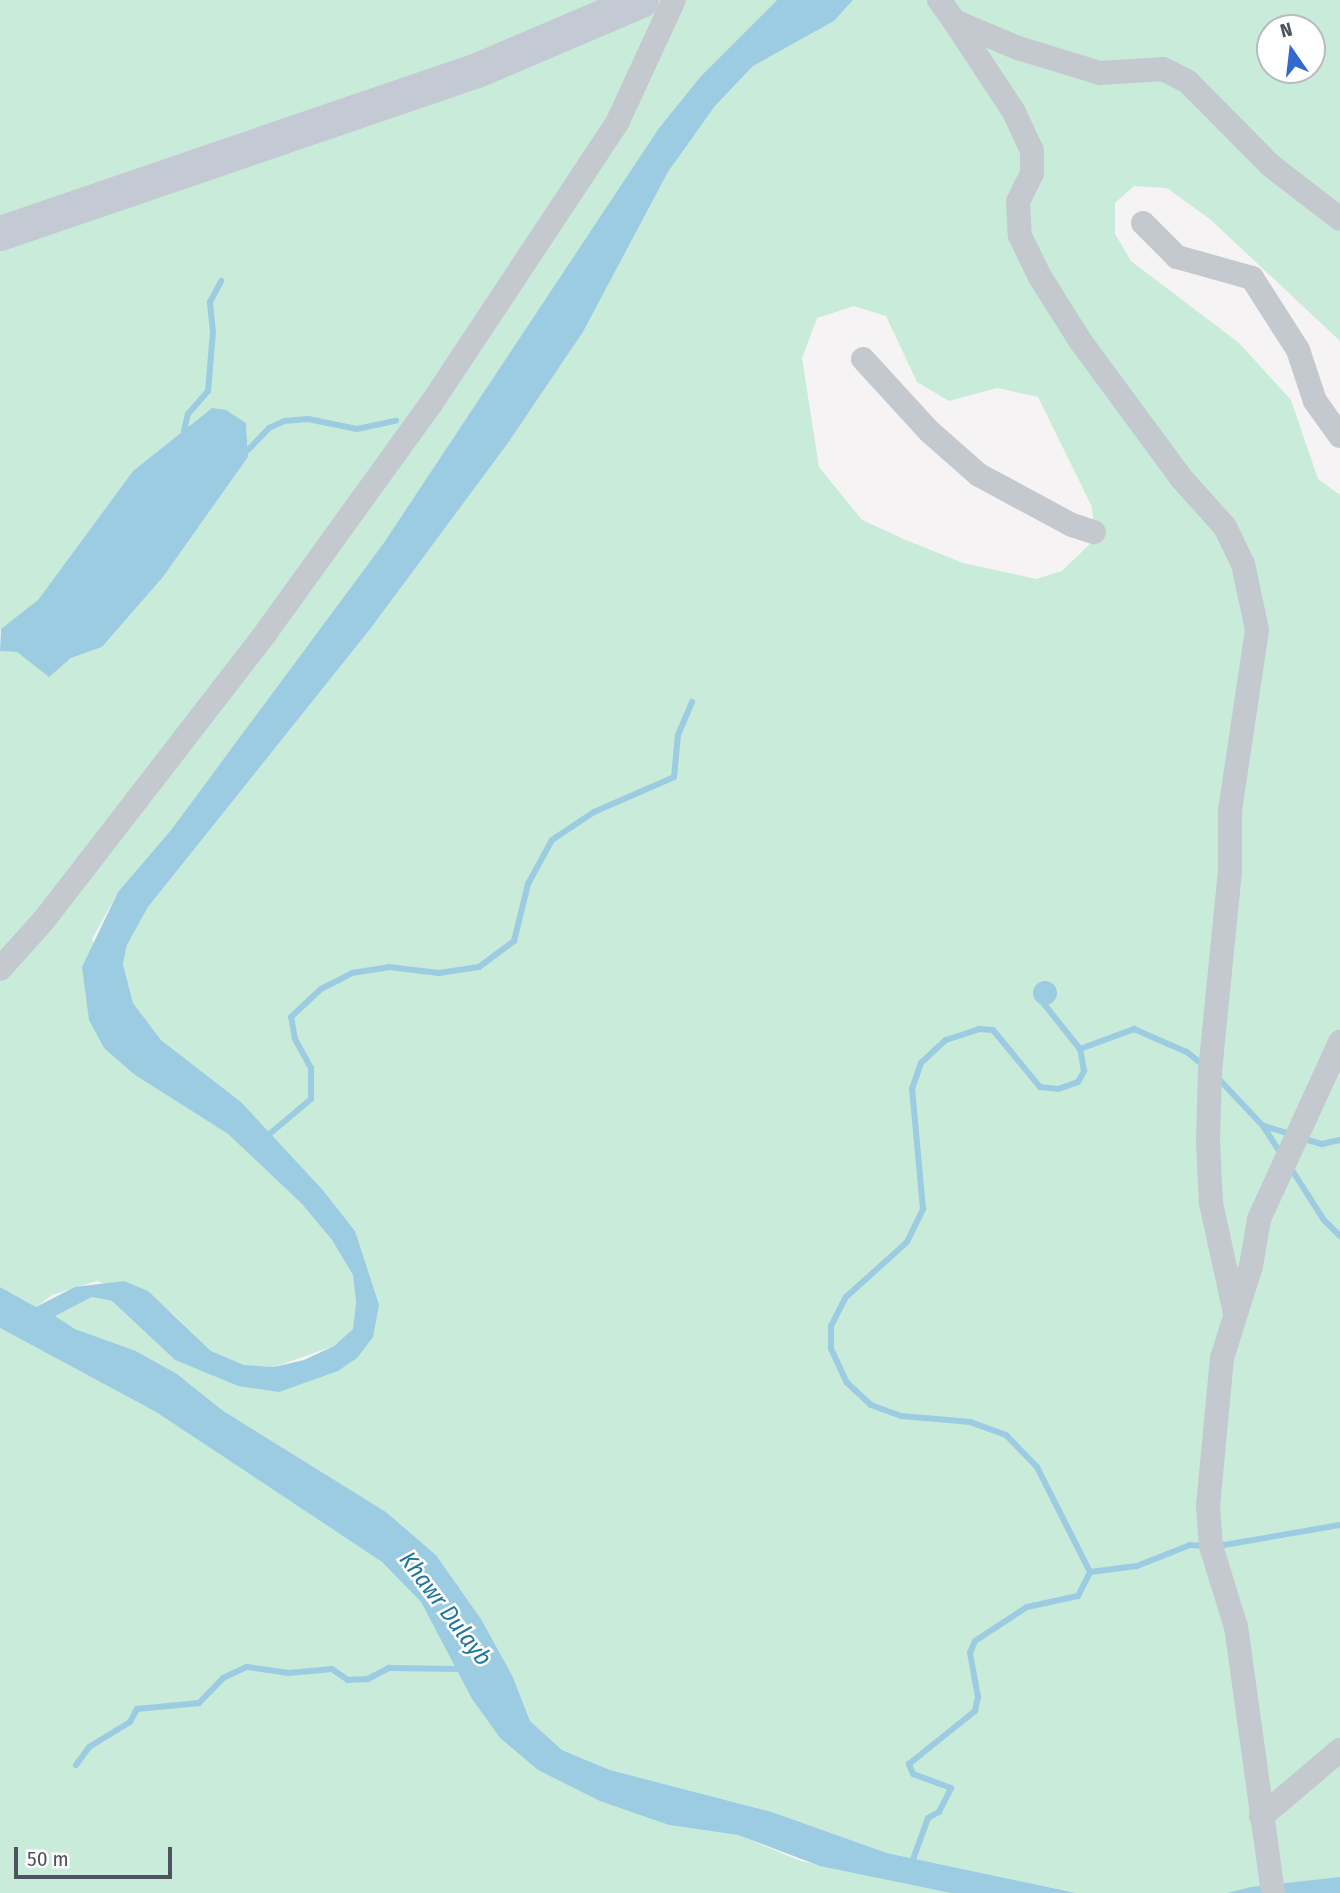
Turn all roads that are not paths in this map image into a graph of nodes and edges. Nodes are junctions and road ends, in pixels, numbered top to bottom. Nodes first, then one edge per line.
1 (641, 0) edge
2 (674, 0) edge
3 (939, 0) edge
4 (954, 21) junction
5 (1340, 219) edge
6 (1143, 223) dead end
7 (0, 233) edge
8 (863, 359) dead end
9 (1340, 436) edge
10 (1094, 532) dead end
11 (0, 969) edge
12 (1340, 1042) edge
13 (1235, 1313) junction
14 (1340, 1750) edge
15 (1261, 1816) junction
16 (1273, 1893) edge

1 - 7 main road
2 - 11 street
3 - 4 street
4 - 5 street
4 - 13 street
6 - 9 street
8 - 10 street
12 - 13 street
13 - 15 street
14 - 15 street
15 - 16 street

